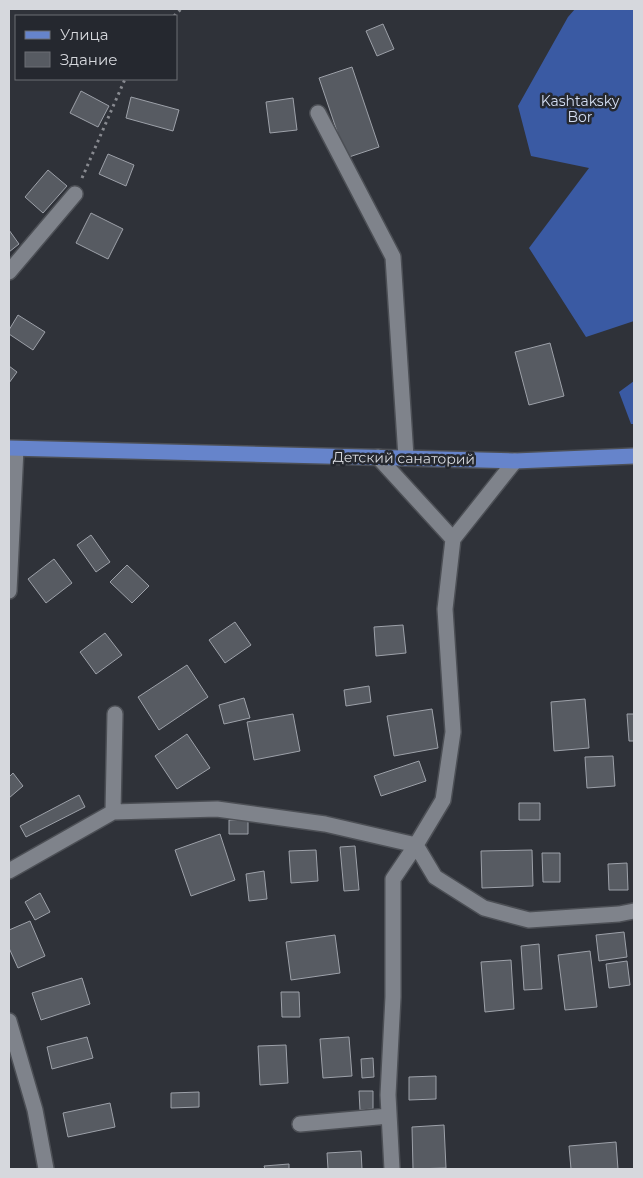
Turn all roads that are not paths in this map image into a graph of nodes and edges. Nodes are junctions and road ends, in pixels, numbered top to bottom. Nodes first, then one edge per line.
1 (318, 112) dead end
2 (75, 194) road end
3 (9, 272) edge
4 (12, 448) edge
5 (634, 456) edge
6 (378, 457) junction
7 (406, 457) junction
8 (515, 461) junction
9 (454, 539) junction
10 (9, 591) edge
11 (116, 714) dead end
12 (114, 812) junction
13 (416, 845) junction
14 (9, 871) edge
15 (634, 911) edge
16 (9, 1021) edge
17 (390, 1116) junction
18 (300, 1124) dead end
19 (46, 1169) edge
20 (392, 1169) edge

1 - 7 street
2 - 3 street
4 - 6 main road, Детский санаторий
4 - 10 street
5 - 8 main road, Детский санаторий
6 - 7 main road, Детский санаторий
6 - 9 street
7 - 8 main road, Детский санаторий
8 - 9 street
9 - 13 street
11 - 12 street
12 - 13 street
12 - 14 street
13 - 15 street
13 - 17 street
16 - 19 street
17 - 18 street
17 - 20 street

